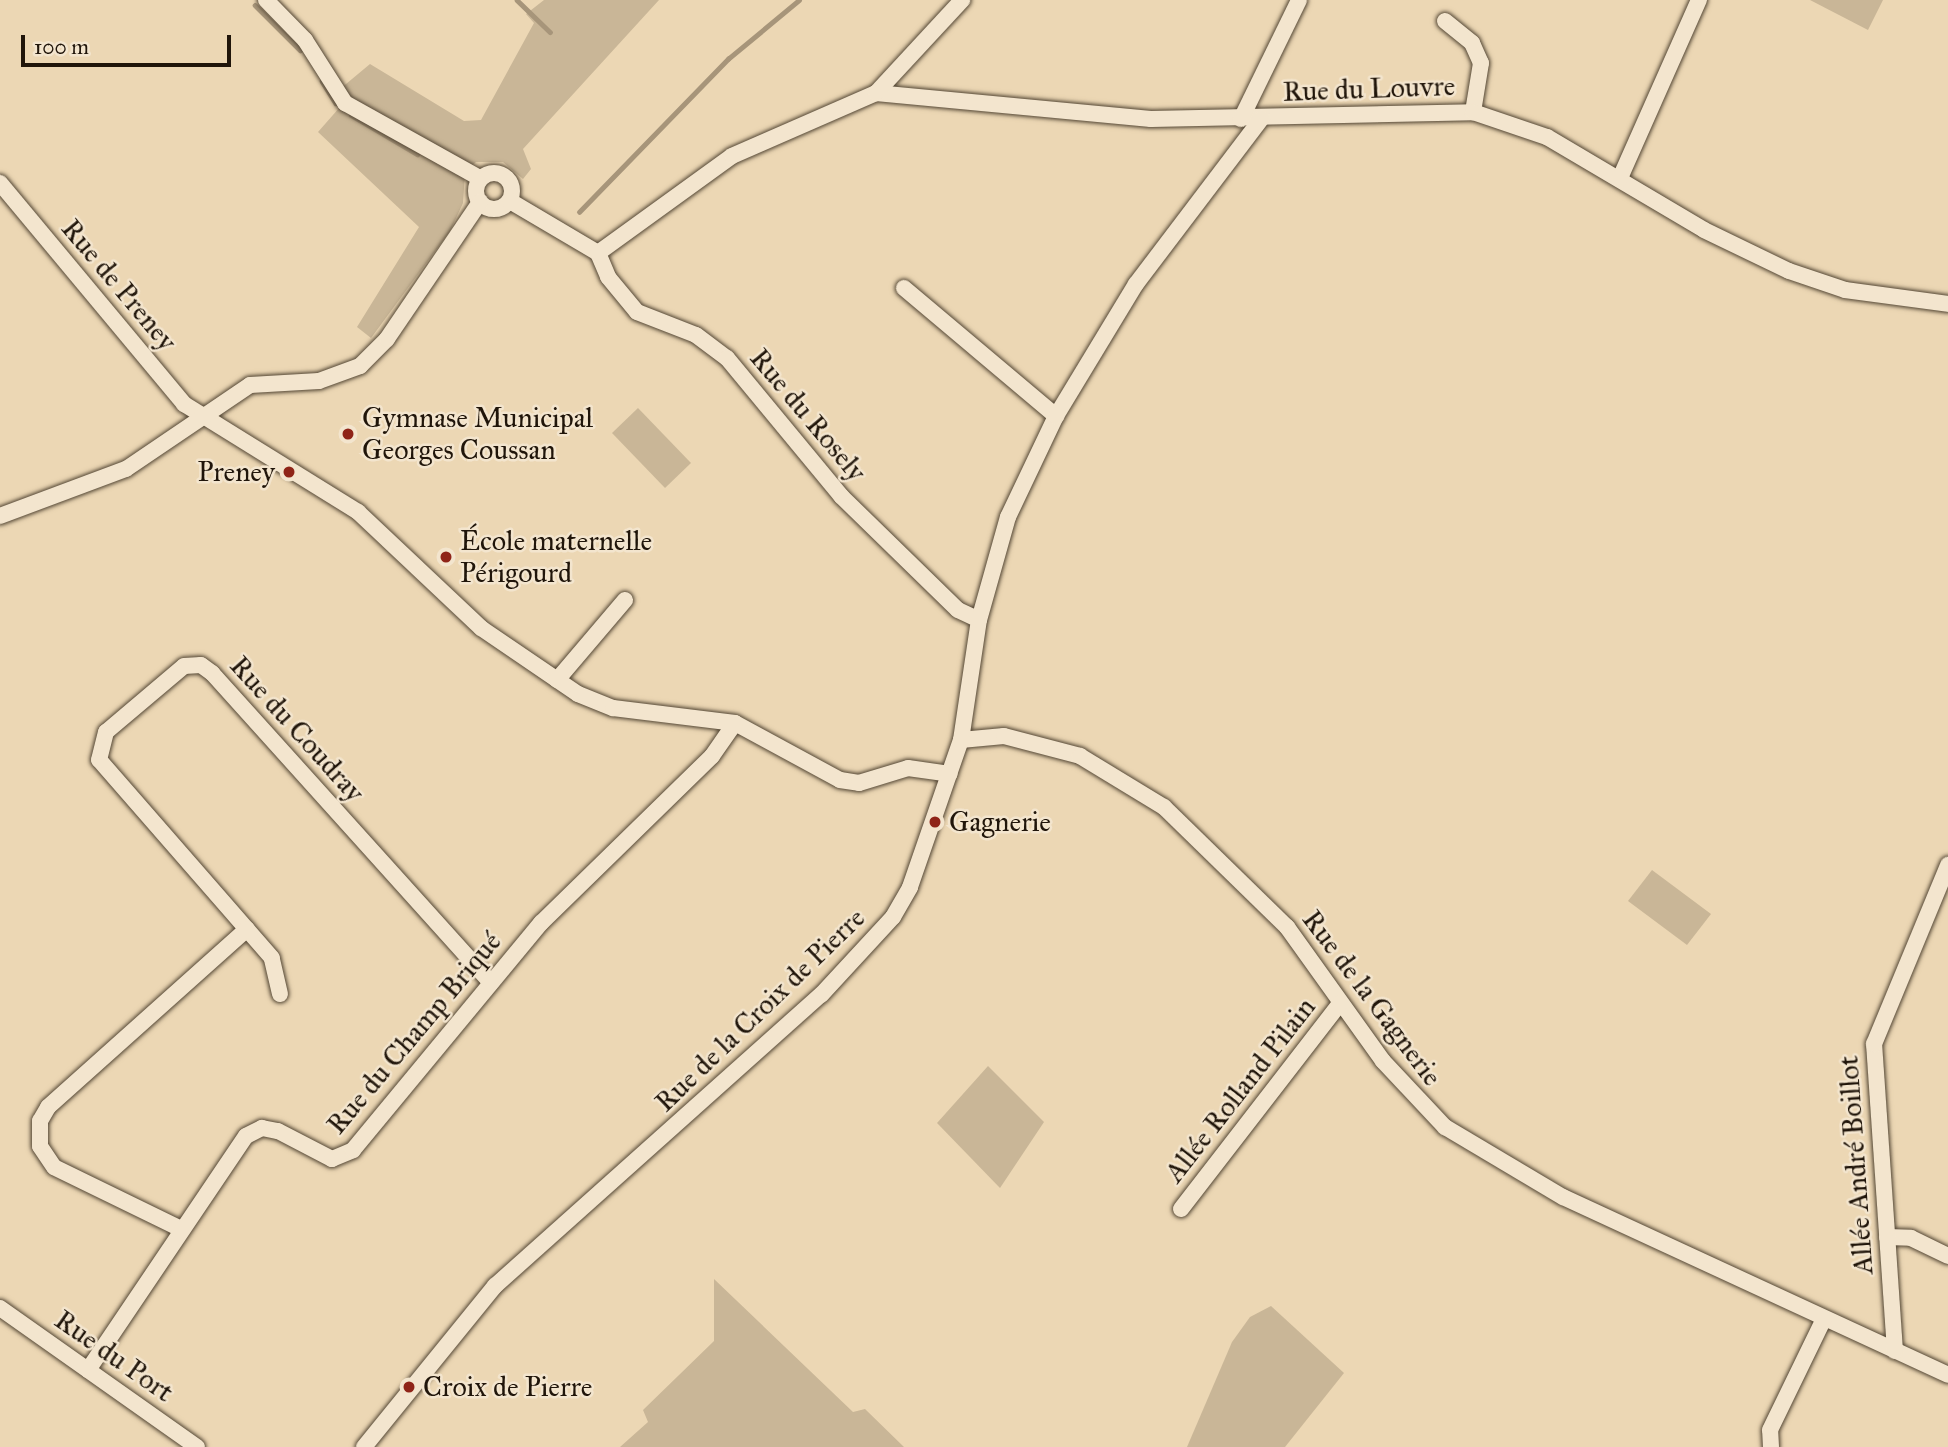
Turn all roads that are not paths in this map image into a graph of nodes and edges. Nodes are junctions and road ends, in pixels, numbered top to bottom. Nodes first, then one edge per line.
1 (266, 0) edge
2 (962, 0) edge
3 (1299, 0) edge
4 (1699, 0) edge
5 (1445, 21) dead end
6 (876, 93) junction
7 (1473, 113) junction
8 (1262, 118) junction
9 (1241, 119) junction
10 (480, 178) junction
11 (1620, 178) junction
12 (0, 183) edge
13 (510, 201) junction
14 (480, 202) junction
15 (598, 253) junction
16 (904, 288) dead end
17 (1948, 304) edge
18 (1056, 416) junction
19 (201, 417) junction
20 (0, 516) edge
21 (625, 600) dead end
22 (979, 620) junction
23 (557, 680) junction
24 (735, 723) junction
25 (961, 740) junction
26 (950, 774) junction
27 (1948, 865) edge
28 (247, 929) junction
29 (491, 983) junction
30 (280, 994) dead end
31 (1340, 1003) junction
32 (1181, 1209) dead end
33 (181, 1230) junction
34 (1886, 1237) junction
35 (1948, 1256) edge
36 (0, 1308) edge
37 (1824, 1319) junction
38 (1895, 1351) junction
39 (88, 1370) junction
40 (1948, 1376) edge
41 (197, 1447) edge
42 (364, 1447) edge
43 (1771, 1447) edge

1 - 10 street
2 - 6 street
3 - 9 street
4 - 11 street
5 - 7 street
6 - 9 street, Rue du Louvre
6 - 15 street
7 - 8 street, Rue du Louvre
7 - 11 street, Rue du Louvre
8 - 9 street, Rue du Louvre
8 - 18 street, Rue de la Croix de Pierre
10 - 13 street
10 - 14 street
11 - 17 street, Rue du Louvre
12 - 19 street, Rue de Preney
13 - 14 street
13 - 15 street
14 - 19 street
15 - 22 street, Rue du Rosely
16 - 18 street
18 - 22 street, Rue de la Croix de Pierre
19 - 20 street
19 - 23 street, Rue de Preney
21 - 23 street
22 - 25 street, Rue de la Croix de Pierre
23 - 24 street, Rue de Preney
24 - 26 street
24 - 29 street, Rue du Champ Briqué
25 - 26 street, Rue de la Croix de Pierre
25 - 31 street, Rue de la Gagnerie
26 - 42 street, Rue de la Croix de Pierre
27 - 34 street, Allée André Boillot
28 - 29 street, Rue du Coudray
28 - 30 street, Rue du Coudray
28 - 33 street
29 - 33 street, Rue du Champ Briqué
31 - 32 street, Allée Rolland Pilain
31 - 37 street, Rue de la Gagnerie
33 - 39 street, Rue du Champ Briqué
34 - 35 street
34 - 38 street, Allée André Boillot
36 - 39 street, Rue du Port
37 - 38 street, Rue de la Gagnerie
37 - 43 street
38 - 40 street, Rue de la Gagnerie
39 - 41 street, Rue du Port

